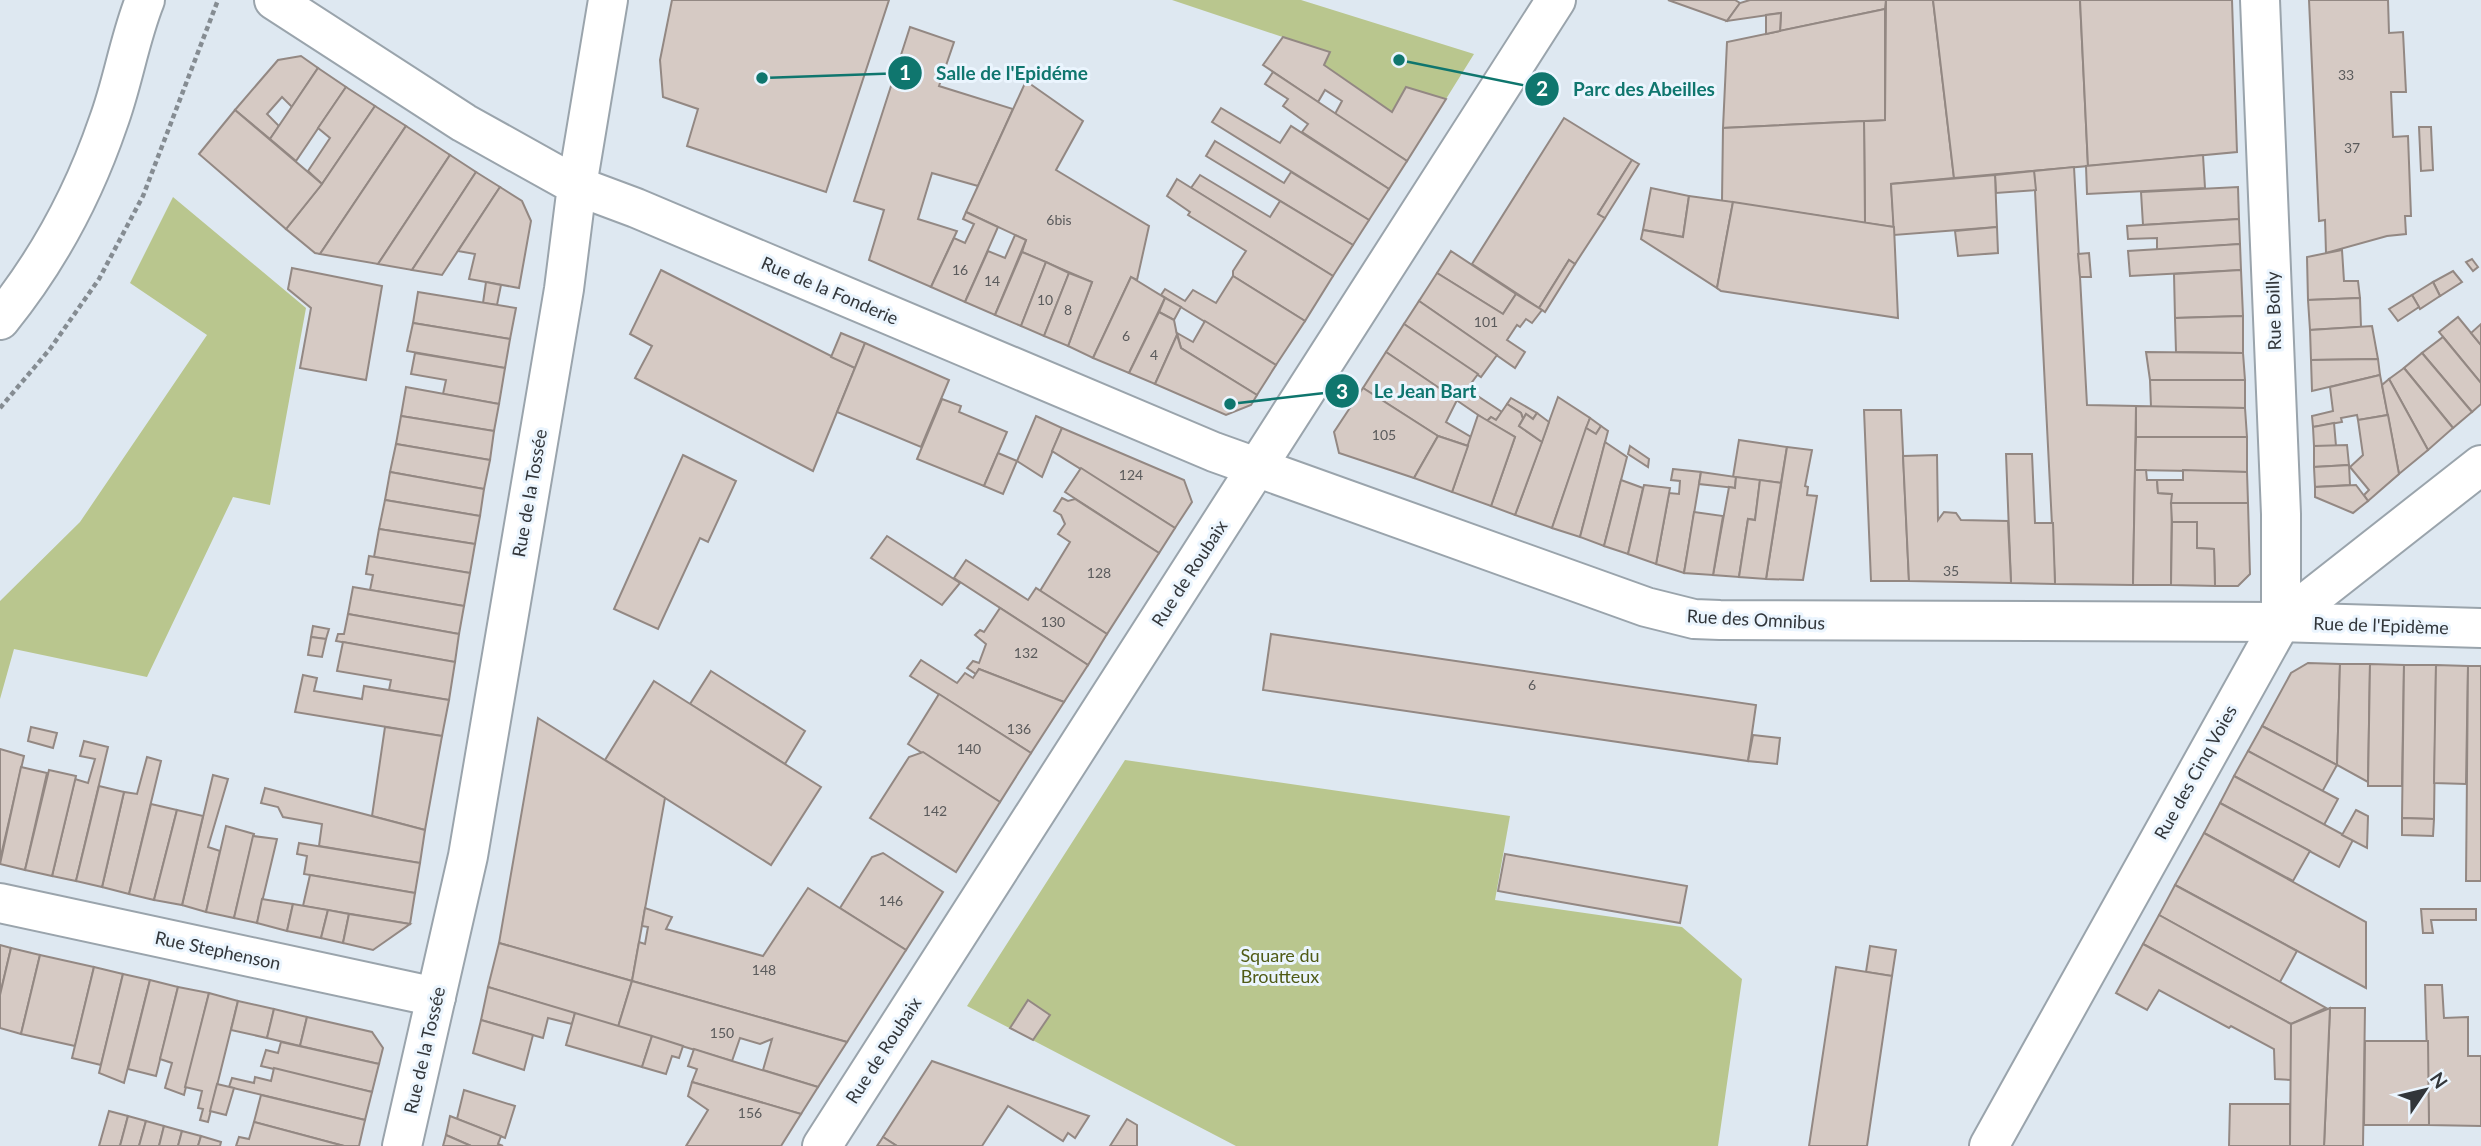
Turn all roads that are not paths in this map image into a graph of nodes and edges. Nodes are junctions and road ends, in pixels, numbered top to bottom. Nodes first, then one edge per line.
1 (145, 0) edge
2 (274, 0) edge
3 (608, 0) edge
4 (1556, 0) edge
5 (2260, 0) edge
6 (577, 187) junction
7 (0, 320) edge
8 (2481, 464) edge
9 (1257, 468) junction
10 (2281, 622) junction
11 (2481, 628) edge
12 (0, 903) edge
13 (436, 997) junction
14 (402, 1146) edge
15 (822, 1146) edge
16 (1989, 1146) edge

1 - 7 street
2 - 6 street
3 - 6 street
4 - 9 street, Rue de Roubaix
5 - 10 street, Rue Boilly
6 - 9 street, Rue de la Fonderie
6 - 13 street, Rue de la Tossée
8 - 10 street, Rue des Cinq Voies
9 - 10 street, Rue des Omnibus
9 - 15 street, Rue de Roubaix
10 - 11 street, Rue de l'Epidème
10 - 16 street, Rue des Cinq Voies
12 - 13 street, Rue Stephenson
13 - 14 street, Rue de la Tossée

